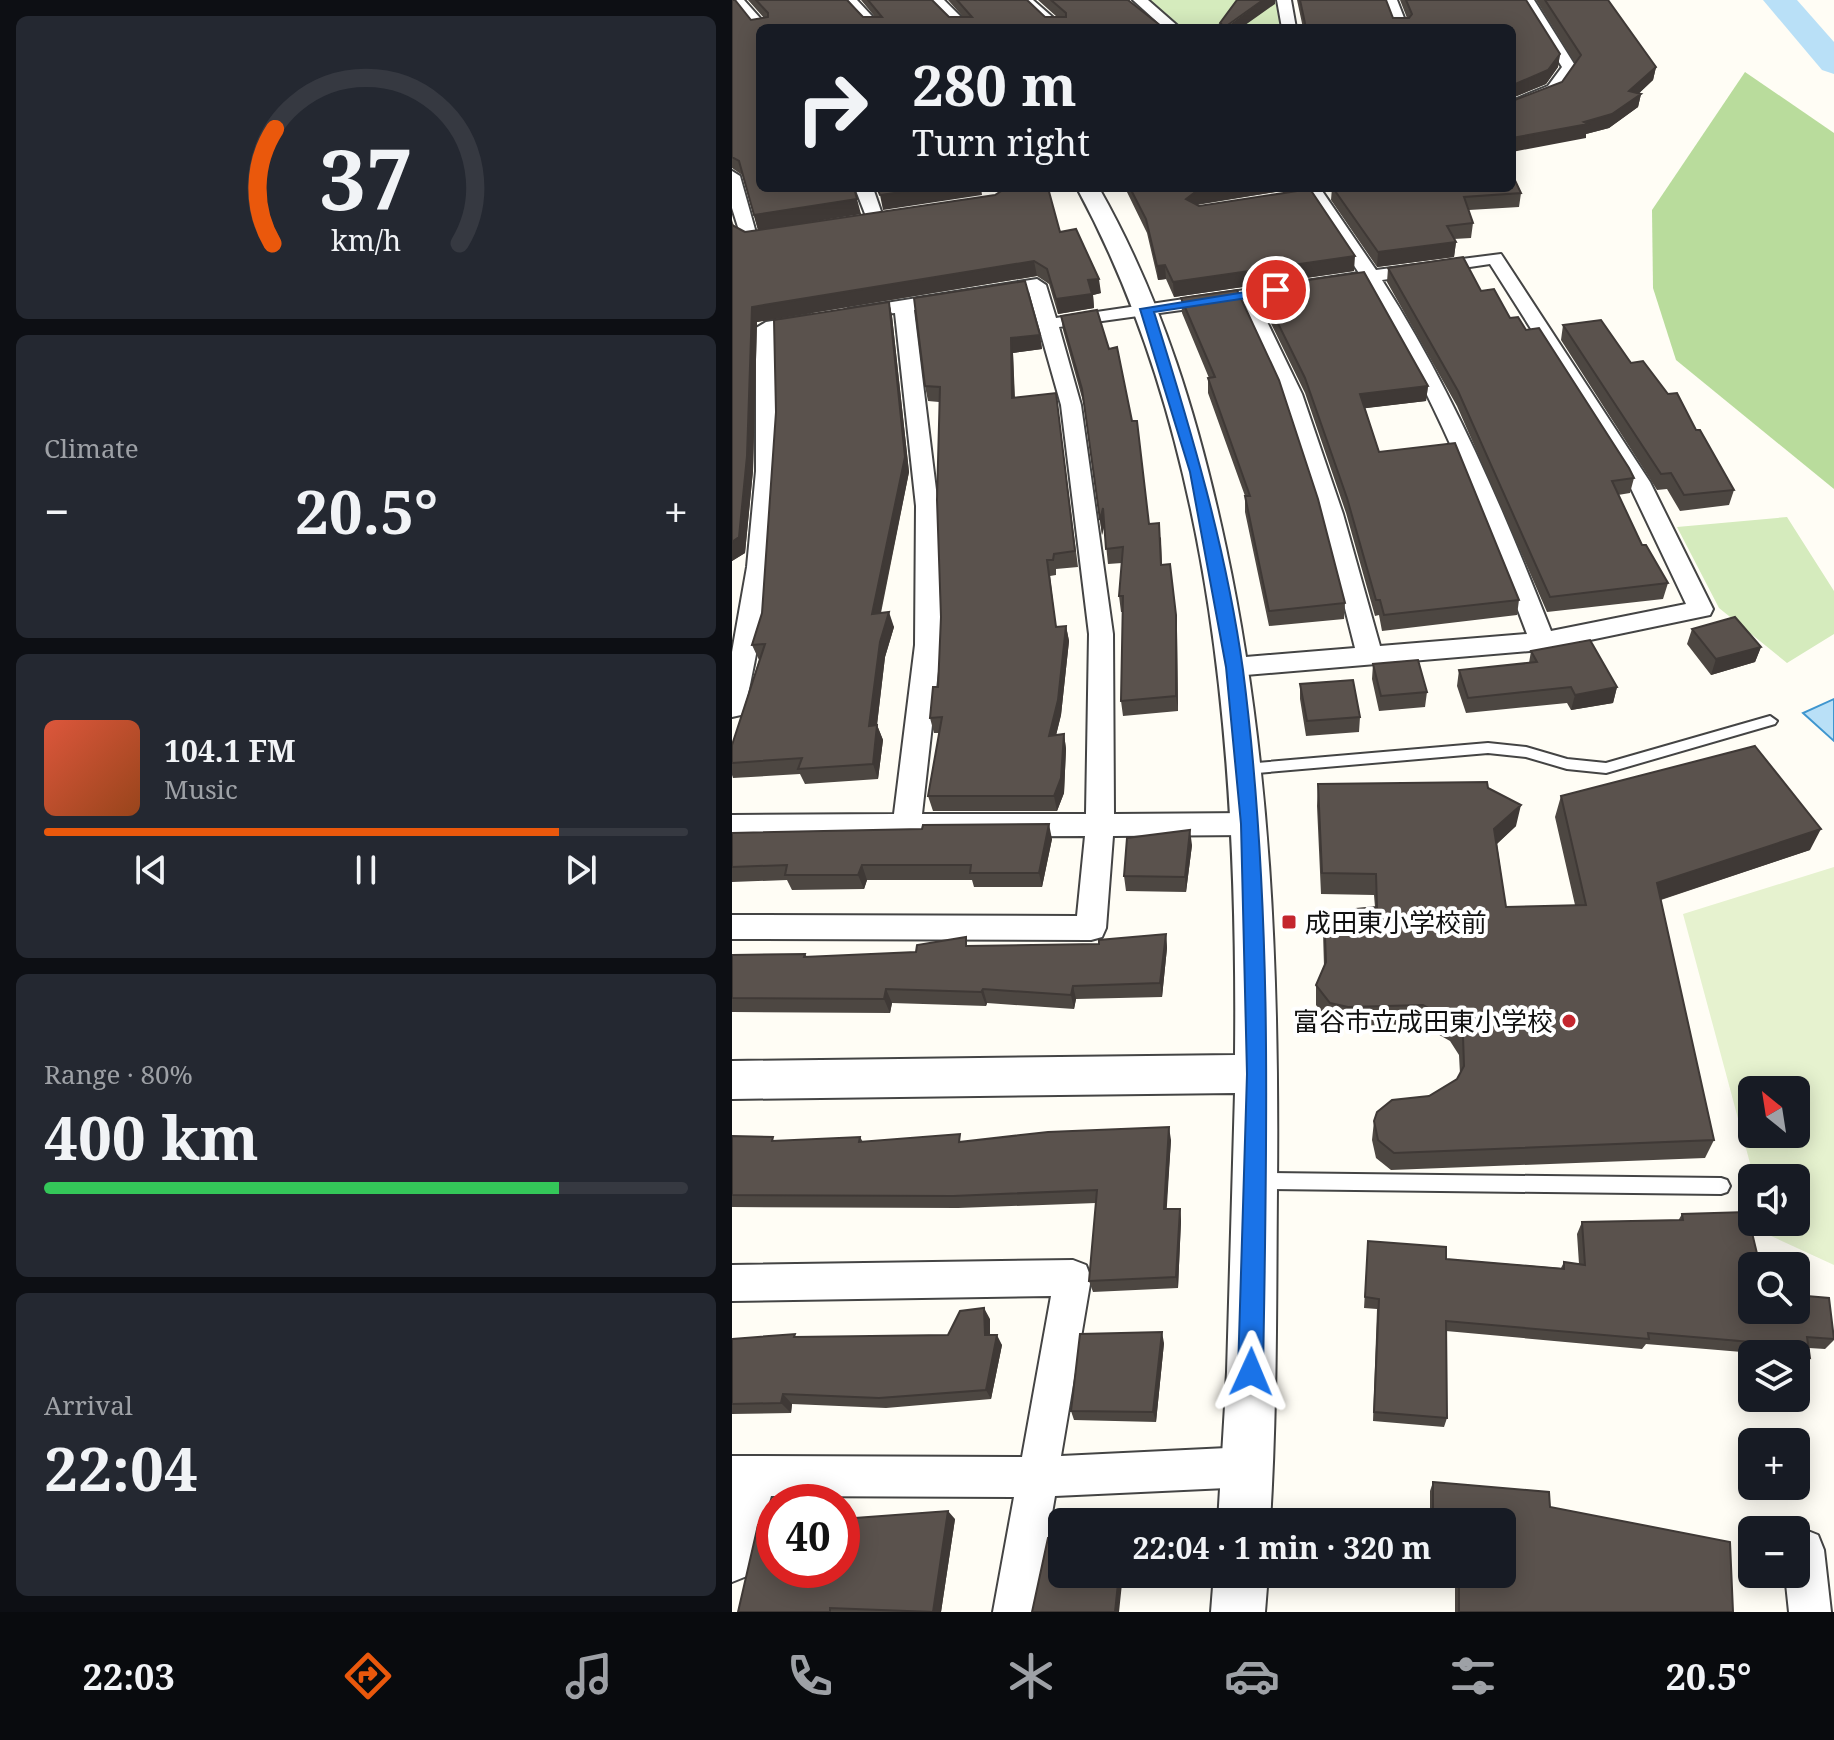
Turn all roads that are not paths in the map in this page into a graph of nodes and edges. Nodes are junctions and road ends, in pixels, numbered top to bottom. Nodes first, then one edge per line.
1 (736, 0) edge
2 (849, 0) edge
3 (934, 0) edge
4 (1025, 0) edge
5 (1140, 0) edge
6 (1284, 0) edge
7 (1390, 0) edge
8 (1527, 0) edge
9 (758, 24) edge
10 (872, 24) edge
11 (959, 24) edge
12 (1053, 24) edge
13 (1168, 24) edge
14 (1288, 24) edge
15 (1399, 24) edge
16 (1516, 105) edge
17 (732, 176) edge
18 (864, 192) edge
19 (1090, 192) edge
20 (1314, 192) edge
21 (899, 216) edge
22 (797, 232) edge
23 (1371, 277) junction
24 (1245, 295) junction
25 (904, 305) junction
26 (1147, 309) junction
27 (1048, 324) junction
28 (1542, 641) junction
29 (1370, 656) junction
30 (1234, 667) junction
31 (732, 708) edge
32 (1770, 721) dead end
33 (1244, 769) junction
34 (907, 823) junction
35 (1100, 823) junction
36 (1250, 824) junction
37 (732, 826) edge
38 (732, 927) edge
39 (1258, 1074) junction
40 (732, 1080) edge
41 (1255, 1181) junction
42 (1721, 1186) dead end
43 (732, 1283) edge
44 (1248, 1467) junction
45 (745, 1475) edge
46 (1037, 1477) junction
47 (1245, 1508) edge
48 (732, 1561) edge
49 (1240, 1588) edge
50 (1807, 1588) edge
51 (1014, 1612) edge
52 (1238, 1612) edge
53 (1810, 1612) edge

1 - 9 street
2 - 10 street
3 - 11 street
4 - 12 street
5 - 13 street
6 - 14 street
7 - 15 street
8 - 16 street
17 - 22 street
18 - 21 street
19 - 26 street
20 - 23 street
23 - 24 street
23 - 28 street
23 - 28 street
24 - 26 street
24 - 29 street
25 - 27 street
25 - 31 street
25 - 34 street
26 - 27 street
26 - 30 street
27 - 35 street
28 - 29 street
29 - 30 street
30 - 33 street
32 - 33 lane
33 - 36 street
34 - 35 street
34 - 37 street
35 - 36 street
35 - 38 street
36 - 39 street
39 - 40 street
39 - 41 street
41 - 42 lane
41 - 44 street
43 - 46 street
44 - 46 street
44 - 47 street
45 - 46 street
45 - 48 street
46 - 51 street
49 - 52 street
50 - 53 street

